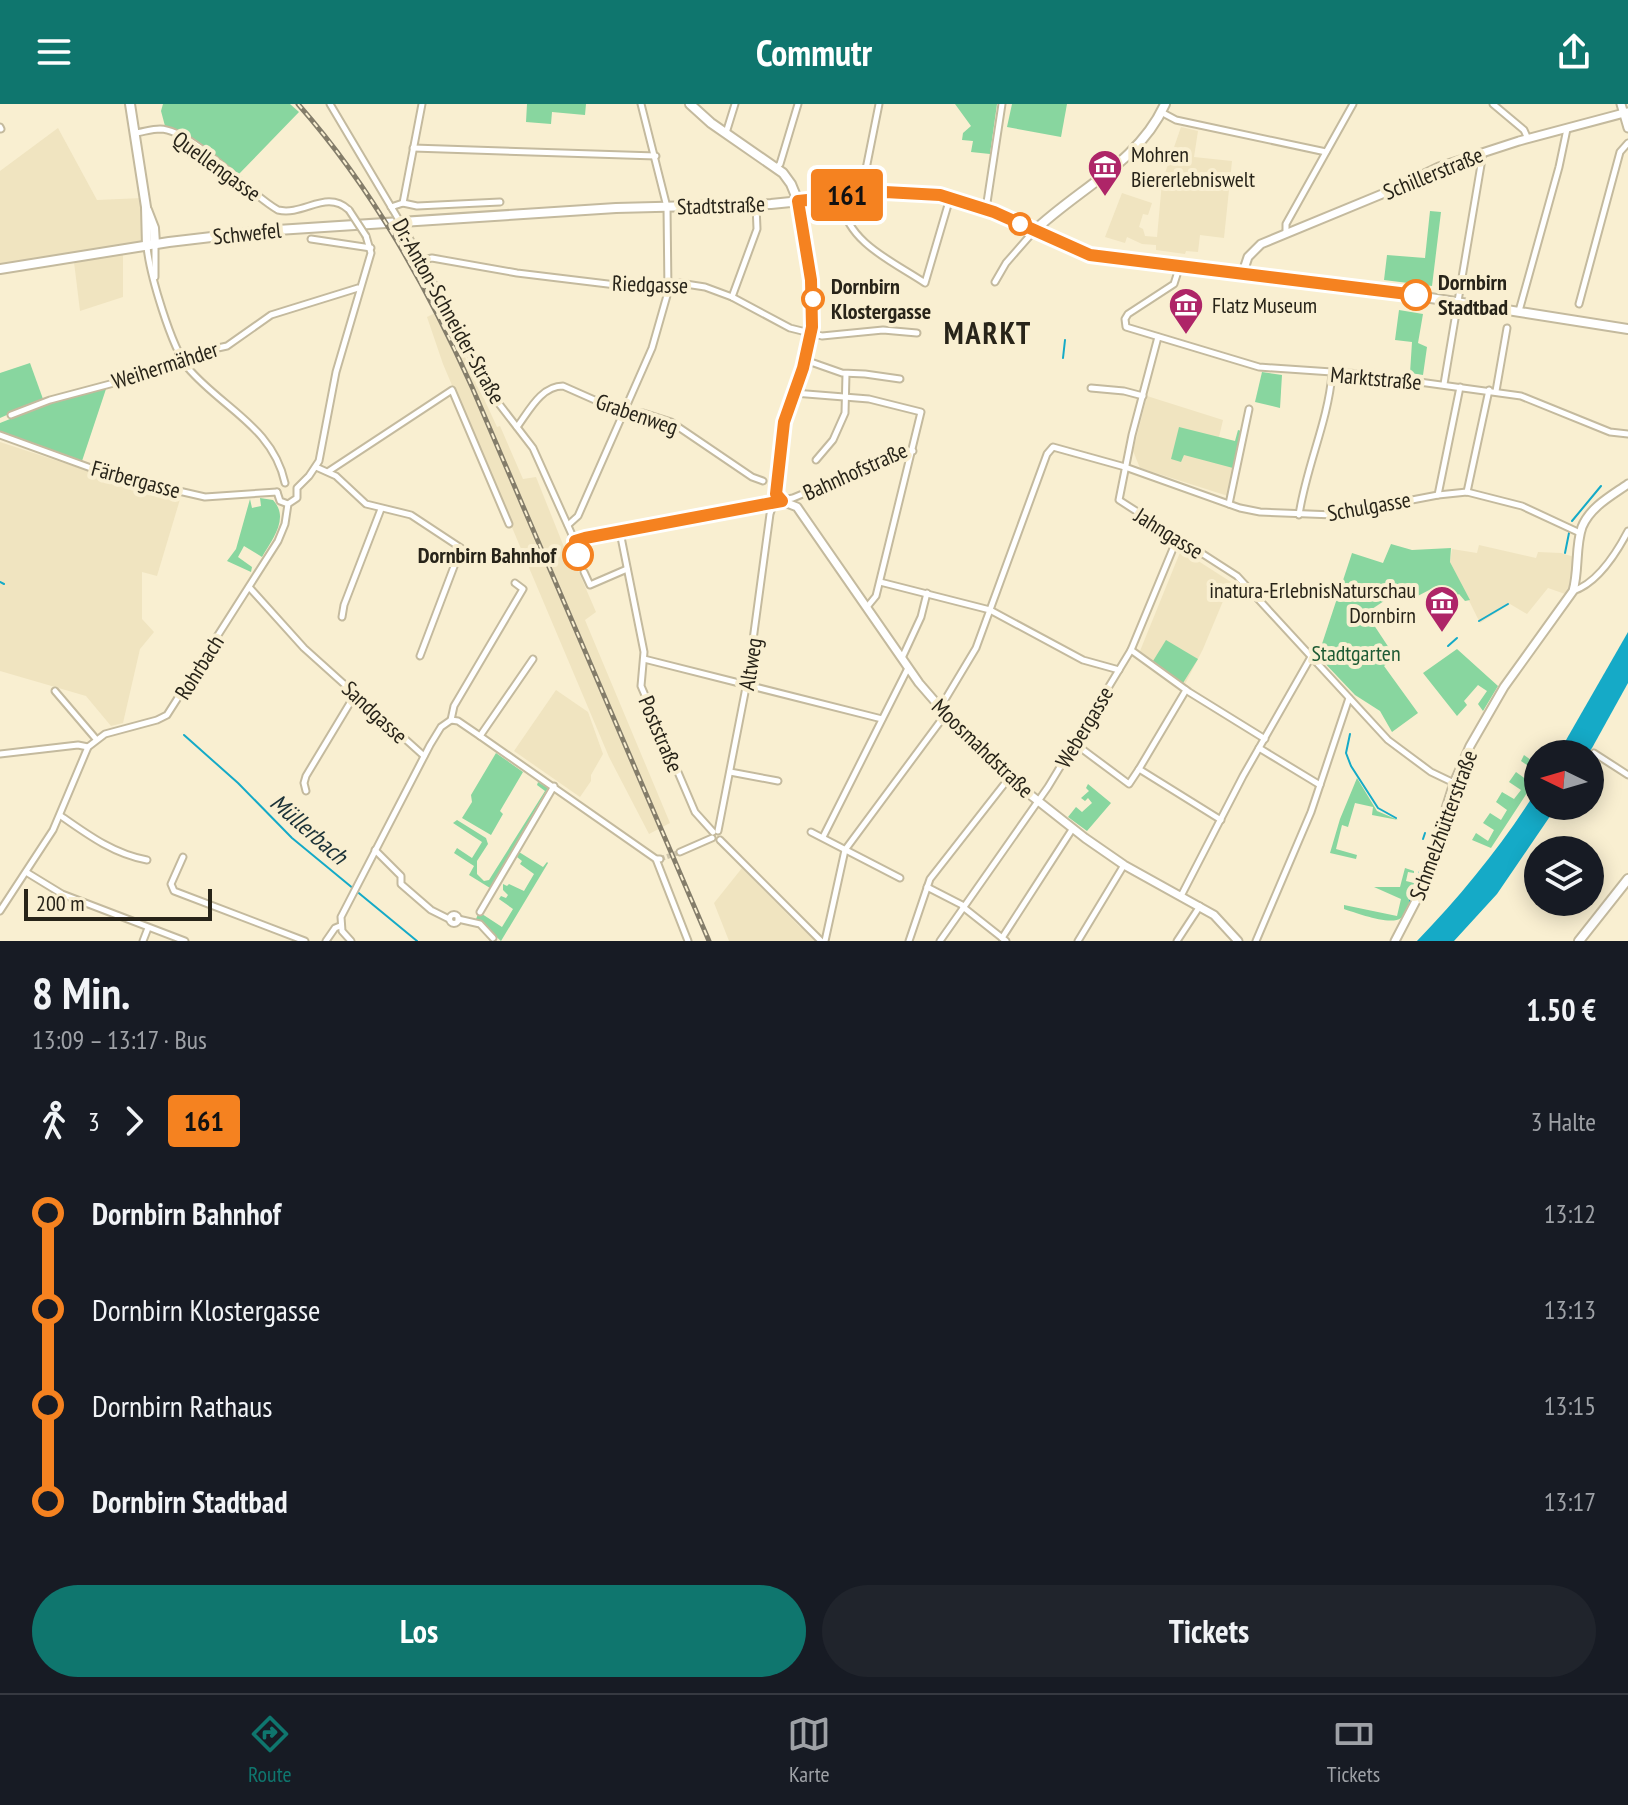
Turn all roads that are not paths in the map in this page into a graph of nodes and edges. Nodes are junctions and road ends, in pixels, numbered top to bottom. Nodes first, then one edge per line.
1 (130, 104) edge
2 (330, 104) edge
3 (422, 104) edge
4 (641, 104) edge
5 (690, 104) edge
6 (735, 104) edge
7 (798, 104) edge
8 (879, 104) edge
9 (1002, 104) edge
10 (1353, 104) edge
11 (1493, 104) edge
12 (1163, 108) edge
13 (1624, 110) edge
14 (1628, 128) edge
15 (1567, 129) junction
16 (135, 133) junction
17 (726, 133) junction
18 (1528, 139) junction
19 (1628, 143) edge
20 (413, 148) junction
21 (1326, 152) junction
22 (1483, 152) junction
23 (656, 156) junction
24 (776, 168) junction
25 (861, 194) junction
26 (848, 195) junction
27 (950, 197) junction
28 (798, 201) junction
29 (500, 202) dead end
30 (403, 203) junction
31 (756, 205) junction
32 (667, 207) junction
33 (392, 209) junction
34 (986, 209) junction
35 (340, 225) joint
36 (1034, 231) junction
37 (1286, 233) junction
38 (311, 239) dead end
39 (151, 245) junction
40 (371, 248) junction
41 (422, 260) junction
42 (1180, 265) junction
43 (0, 269) edge
44 (1246, 273) junction
45 (995, 282) dead end
46 (669, 283) junction
47 (359, 288) junction
48 (732, 297) junction
49 (1457, 301) junction
50 (1579, 304) dead end
51 (1519, 311) junction
52 (1507, 328) dead end
53 (1628, 329) edge
54 (917, 333) dead end
55 (811, 334) junction
56 (1158, 337) junction
57 (805, 360) junction
58 (184, 361) junction
59 (846, 374) junction
60 (1332, 374) junction
61 (900, 379) dead end
62 (1444, 384) junction
63 (1460, 387) junction
64 (1091, 388) dead end
65 (1492, 390) junction
66 (794, 393) junction
67 (1143, 393) junction
68 (846, 397) junction
69 (1249, 409) dead end
70 (624, 413) junction
71 (11, 415) dead end
72 (517, 427) junction
73 (1628, 434) edge
74 (0, 435) edge
75 (913, 451) junction
76 (816, 460) dead end
77 (316, 467) junction
78 (1125, 467) junction
79 (329, 471) junction
80 (763, 481) dead end
81 (285, 483) junction
82 (1628, 484) edge
83 (297, 488) junction
84 (277, 492) junction
85 (1467, 492) junction
86 (1438, 495) junction
87 (782, 501) junction
88 (288, 504) junction
89 (1229, 504) junction
90 (381, 509) junction
91 (1299, 515) junction
92 (509, 524) dead end
93 (568, 525) junction
94 (1628, 531) edge
95 (620, 532) junction
96 (1581, 533) junction
97 (1177, 539) junction
98 (575, 541) junction
99 (579, 559) dead end
100 (627, 569) junction
101 (584, 572) dead end
102 (880, 582) junction
103 (515, 583) dead end
104 (249, 587) junction
105 (1573, 591) junction
106 (927, 593) junction
107 (867, 607) junction
108 (990, 610) junction
109 (342, 617) dead end
110 (1131, 650) junction
111 (420, 656) dead end
112 (1311, 657) junction
113 (533, 659) dead end
114 (644, 659) junction
115 (901, 659) junction
116 (908, 668) junction
117 (1119, 670) junction
118 (747, 686) junction
119 (1186, 690) junction
120 (55, 691) dead end
121 (356, 693) junction
122 (1349, 698) junction
123 (942, 712) junction
124 (882, 719) junction
125 (451, 720) junction
126 (480, 736) junction
127 (96, 739) junction
128 (1265, 739) junction
129 (1074, 743) junction
130 (88, 747) junction
131 (1259, 748) junction
132 (0, 754) edge
133 (424, 756) junction
134 (1604, 759) edge
135 (1139, 769) junction
136 (730, 772) junction
137 (1628, 775) edge
138 (1009, 778) junction
139 (778, 781) dead end
140 (1454, 783) junction
141 (1320, 785) junction
142 (554, 786) junction
143 (306, 791) dead end
144 (1038, 801) junction
145 (61, 816) junction
146 (1221, 820) junction
147 (1073, 828) junction
148 (811, 832) dead end
149 (714, 834) junction
150 (823, 837) junction
151 (375, 850) junction
152 (845, 850) junction
153 (680, 852) tunnel mouth
154 (183, 857) dead end
155 (147, 860) dead end
156 (1124, 865) junction
157 (26, 872) junction
158 (900, 878) dead end
159 (1628, 879) edge
160 (927, 887) junction
161 (1181, 896) junction
162 (964, 906) junction
163 (1200, 906) junction
164 (0, 911) edge
165 (480, 912) dead end
166 (340, 926) junction
167 (148, 928) junction
168 (493, 938) dead end
169 (1004, 939) edge
170 (143, 941) edge
171 (185, 941) edge
172 (305, 941) edge
173 (326, 941) edge
174 (351, 941) edge
175 (688, 941) edge
176 (823, 941) edge
177 (909, 941) edge
178 (940, 941) edge
179 (1078, 941) edge
180 (1177, 941) edge
181 (1238, 941) edge
182 (1256, 941) edge
183 (1395, 941) edge
184 (1579, 941) edge

1 - 16 main road
2 - 33 street, Dr.-Anton-Schneider-Straße
3 - 20 street
4 - 23 street
5 - 17 main road
6 - 17 street
7 - 24 street
8 - 25 street
9 - 34 street
10 - 21 street
11 - 18 street
12 - 21 street
12 - 36 main road
13 - 14 street
13 - 15 street, Schillerstraße
15 - 18 street, Schillerstraße
15 - 51 street
16 - 39 main road
16 - 40 street, Quellengasse, bridge
17 - 24 main road
18 - 22 street, Schillerstraße
19 - 50 street
20 - 23 street
20 - 30 street
21 - 37 street
22 - 37 street, Schillerstraße
22 - 49 street
23 - 32 street
24 - 28 main road
25 - 26 main road, Stadtstraße
25 - 27 main road, Stadtstraße
26 - 27 street
26 - 28 main road, Stadtstraße
27 - 34 main road, Stadtstraße
28 - 31 main road, Stadtstraße
28 - 55 street
29 - 30 street, Dr.-Anton-Schneider-Straße
30 - 33 street, Dr.-Anton-Schneider-Straße
31 - 32 main road, Stadtstraße
31 - 48 street
32 - 35 main road, Stadtstraße
32 - 46 street
33 - 41 street, Dr.-Anton-Schneider-Straße, bridge
34 - 36 main road, Stadtstraße
35 - 39 main road, Schwefel
36 - 42 main road, Stadtstraße
36 - 45 street
37 - 44 street, Schillerstraße
38 - 40 street
39 - 43 main road, Schwefel
39 - 58 street
40 - 47 street
41 - 46 street, Riedgasse
41 - 72 street, Dr.-Anton-Schneider-Straße
42 - 44 main road, Stadtstraße
42 - 56 street, Marktstraße
44 - 49 main road, Stadtstraße
46 - 48 street, Riedgasse
46 - 70 street
47 - 58 street, Weihermähder
47 - 77 street
48 - 55 street, Riedgasse
49 - 51 main road, Stadtstraße
49 - 62 street
51 - 53 main road, Stadtstraße
52 - 65 street
54 - 55 street, Riedgasse
55 - 57 street
56 - 60 street, Marktstraße
56 - 67 street
57 - 59 street
57 - 66 street
58 - 71 street, Weihermähder
58 - 81 street
59 - 61 street
59 - 68 street
60 - 62 street, Marktstraße
60 - 91 street
62 - 63 street, Marktstraße
63 - 65 street, Marktstraße
63 - 86 street
64 - 67 street
65 - 73 street, Marktstraße
65 - 85 street
66 - 68 street
66 - 87 street
67 - 78 street
68 - 75 street, Bahnhofstraße
68 - 76 street
69 - 89 street
70 - 72 street, Grabenweg
70 - 80 street, Grabenweg
70 - 93 street
72 - 93 street, Dr.-Anton-Schneider-Straße
74 - 84 street, Färbergasse
75 - 87 street, Bahnhofstraße
75 - 102 street
77 - 79 street
77 - 83 street, Rohrbach
78 - 89 street, Schulgasse
78 - 97 street, Jahngasse
78 - 108 street, Schulgasse
79 - 90 street
79 - 92 street
81 - 83 street
81 - 84 street
82 - 96 street
83 - 88 street, Rohrbach
84 - 88 street
85 - 86 street, Schulgasse
85 - 96 street, Schulgasse
86 - 91 street, Schulgasse
87 - 95 street, Bahnhofstraße
87 - 107 street, Moosmahdstraße
87 - 118 street, Altweg
88 - 104 street, Rohrbach
89 - 91 street, Schulgasse
90 - 109 street
90 - 111 street
93 - 98 street, Dr.-Anton-Schneider-Straße
94 - 105 street, Schmelzhütterstraße
95 - 98 street, Bahnhofstraße
95 - 100 street, Poststraße
96 - 105 street, Schmelzhütterstraße
97 - 110 street, Webergasse
97 - 112 street, Jahngasse
98 - 99 street, Dr.-Anton-Schneider-Straße
100 - 101 street
100 - 114 street, Poststraße
102 - 106 street
102 - 107 street
103 - 125 street
104 - 121 street, Sandgasse
104 - 127 street, Rohrbach
105 - 140 street, Schmelzhütterstraße
106 - 108 street
106 - 115 street
107 - 115 street, Moosmahdstraße
108 - 117 street
108 - 123 street
110 - 117 street, Webergasse
110 - 119 street
112 - 122 street, Jahngasse
112 - 128 street
113 - 126 street
114 - 118 street
114 - 149 street, Poststraße
115 - 116 street, Moosmahdstraße
116 - 123 street, Moosmahdstraße
116 - 124 street
117 - 129 street, Webergasse
118 - 124 street
118 - 136 street, Altweg
119 - 128 street
119 - 135 street
120 - 127 street
121 - 133 street, Sandgasse
121 - 143 street
122 - 140 street, Jahngasse
122 - 141 street
123 - 138 street, Moosmahdstraße
123 - 152 street
124 - 150 street
125 - 126 street
125 - 133 street
126 - 142 street
127 - 130 street, Rohrbach
128 - 131 street
129 - 135 street
129 - 144 street, Webergasse
130 - 132 street
130 - 145 street, Rohrbach
131 - 141 street
131 - 146 street
133 - 151 street, Sandgasse
134 - 137 street
135 - 146 street
136 - 139 street
136 - 149 street, Altweg
138 - 144 street, Moosmahdstraße
138 - 160 street
140 - 183 street, Schmelzhütterstraße
141 - 182 street
142 - 165 street
142 - 175 street
144 - 147 street, Moosmahdstraße
144 - 162 street, Webergasse
145 - 155 street
145 - 157 street, Rohrbach
146 - 161 street
147 - 156 street, Moosmahdstraße
147 - 169 street
148 - 150 street
149 - 153 street
149 - 176 street
150 - 152 street
151 - 166 street, Sandgasse
151 - 168 street
152 - 158 street
152 - 176 street
154 - 172 street
156 - 161 street, Moosmahdstraße
156 - 179 street
157 - 164 street, Rohrbach
157 - 167 street
159 - 184 main road
160 - 162 street
160 - 177 street
161 - 163 street, Moosmahdstraße
162 - 169 street
162 - 178 street, Webergasse
163 - 180 street
163 - 181 street, Moosmahdstraße
166 - 173 street
166 - 174 street
167 - 170 street
167 - 171 street

